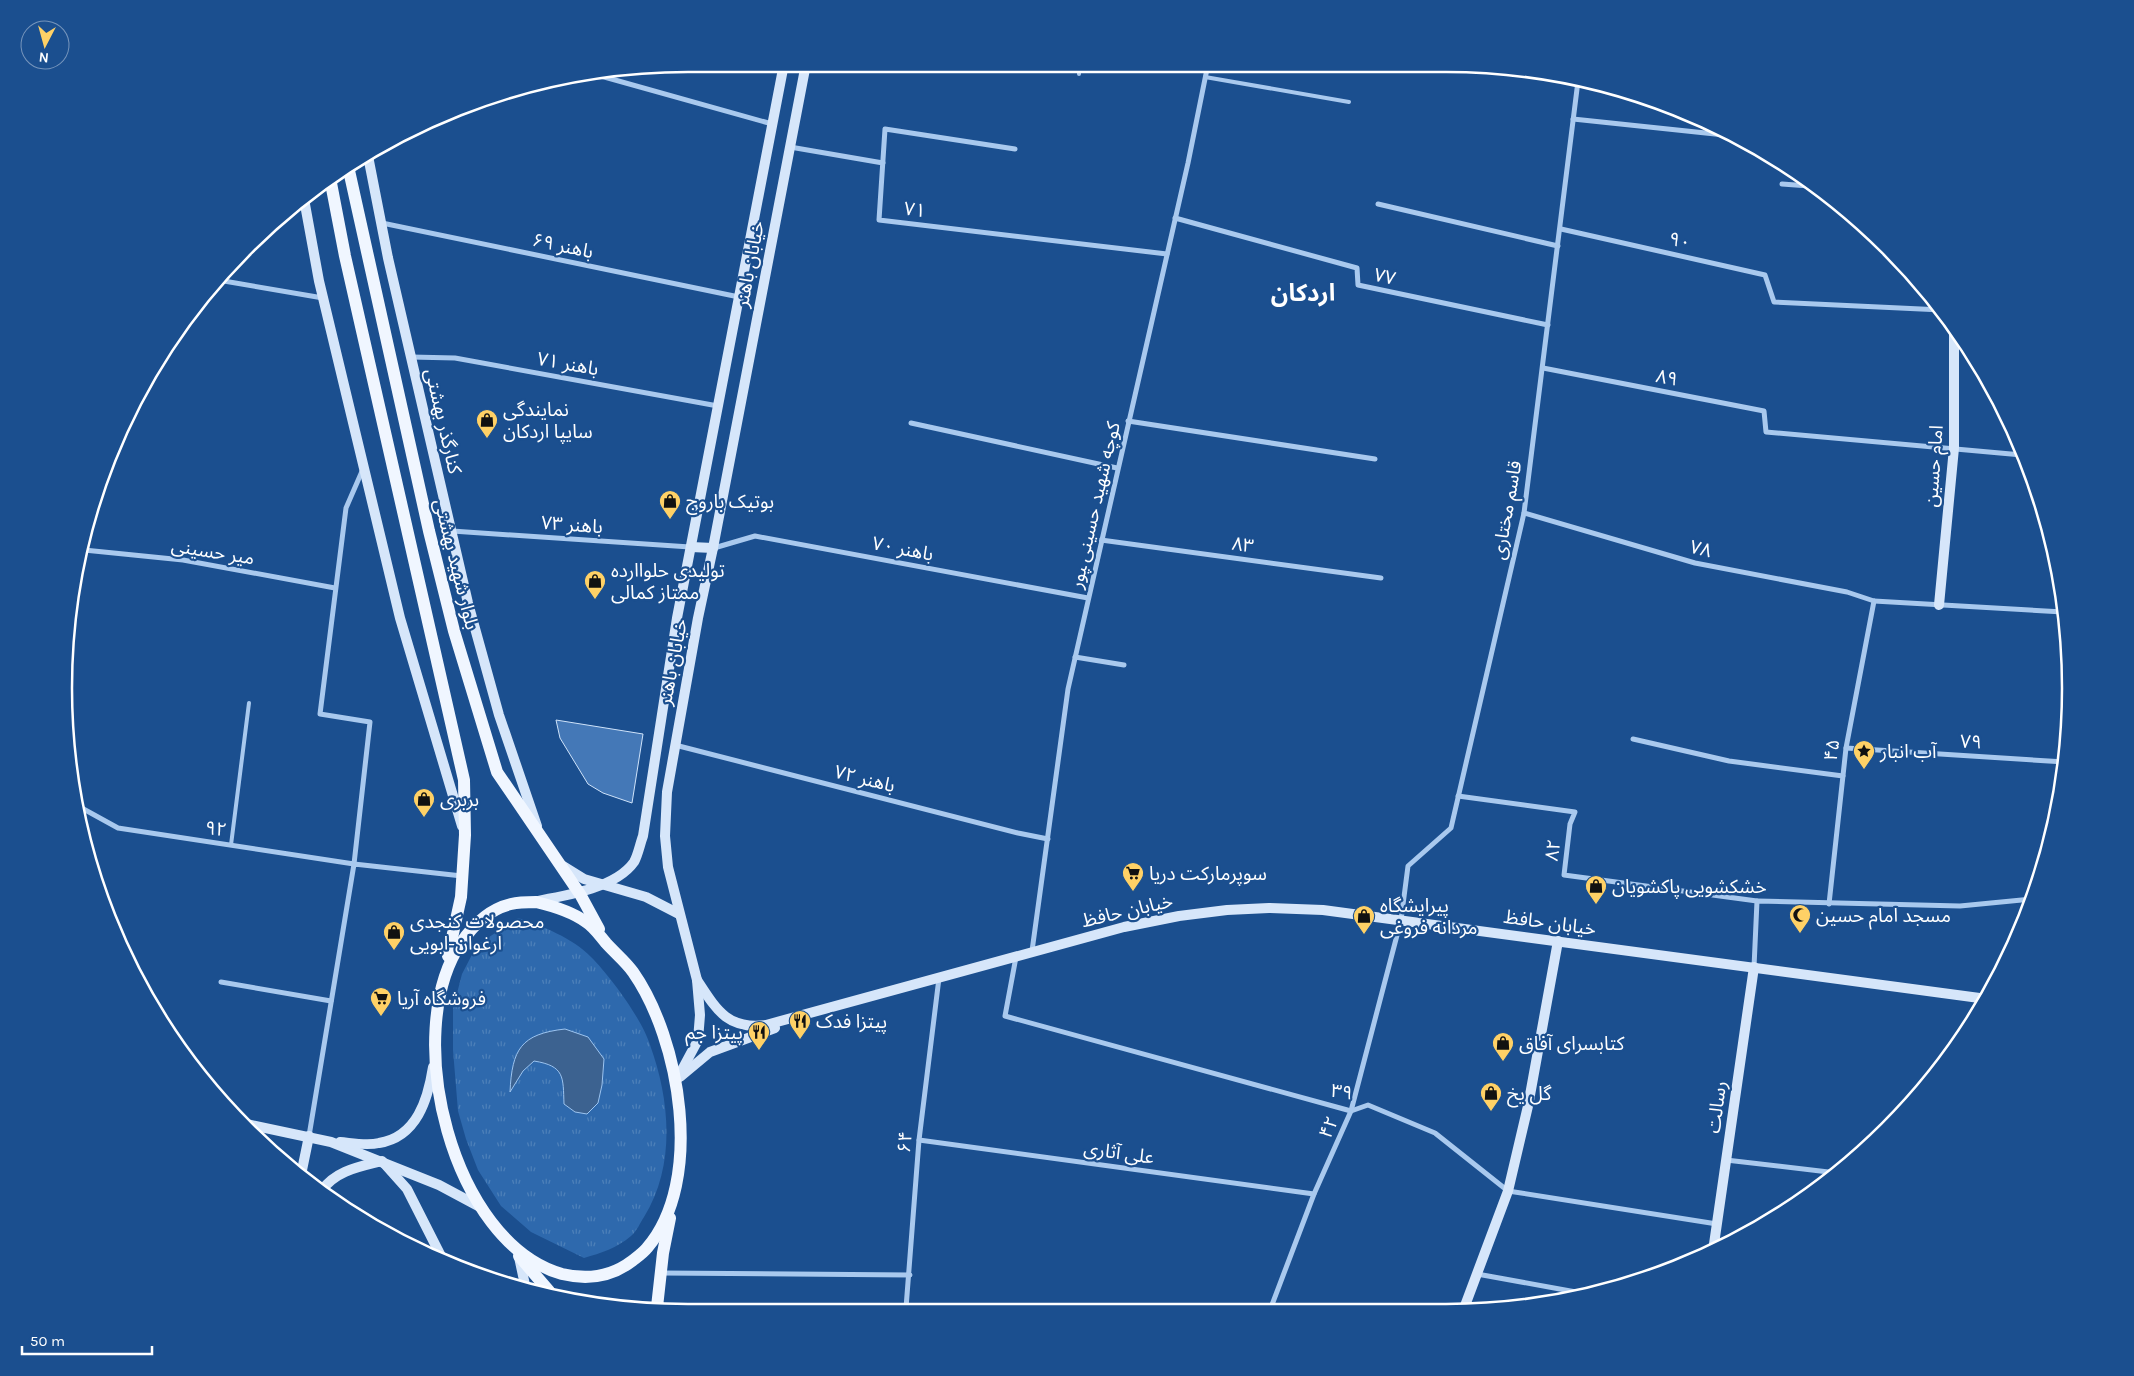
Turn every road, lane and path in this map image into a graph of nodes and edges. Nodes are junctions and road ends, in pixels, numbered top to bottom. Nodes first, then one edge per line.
1 (781, 72) edge
2 (804, 72) edge
3 (1206, 72) edge
4 (1205, 77) junction
5 (608, 78) edge
6 (1577, 87) edge
7 (1349, 102) dead end
8 (1573, 119) junction
9 (772, 124) junction
10 (1713, 134) edge
11 (789, 147) junction
12 (1015, 149) dead end
13 (369, 162) edge
14 (883, 163) junction
15 (350, 174) edge
16 (1782, 184) dead end
17 (1801, 185) edge
18 (332, 186) edge
19 (1378, 204) dead end
20 (305, 206) edge
21 (1176, 218) junction
22 (382, 223) junction
23 (1561, 229) junction
24 (1558, 246) junction
25 (1167, 254) junction
26 (226, 281) edge
27 (739, 297) junction
28 (323, 298) junction
29 (1931, 309) edge
30 (1548, 325) junction
31 (1954, 340) edge
32 (411, 357) junction
33 (1543, 368) junction
34 (718, 406) junction
35 (1128, 421) junction
36 (911, 423) dead end
37 (1954, 448) junction
38 (2016, 454) edge
39 (1375, 459) dead end
40 (364, 467) junction
41 (1117, 468) junction
42 (1524, 512) junction
43 (452, 531) junction
44 (1101, 540) junction
45 (691, 547) junction
46 (713, 548) junction
47 (88, 550) edge
48 (1381, 578) dead end
49 (335, 588) junction
50 (1088, 598) junction
51 (1874, 601) junction
52 (1939, 605) junction
53 (2056, 612) edge
54 (1075, 657) junction
55 (1124, 665) dead end
56 (249, 703) dead end
57 (1633, 739) dead end
58 (675, 745) junction
59 (1846, 748) junction
60 (2057, 761) edge
61 (1843, 776) junction
62 (1458, 796) junction
63 (84, 809) edge
64 (540, 834) junction
65 (465, 835) junction
66 (1048, 839) junction
67 (231, 845) junction
68 (354, 864) junction
69 (560, 864) junction
70 (462, 876) junction
71 (599, 885) junction
72 (580, 894) junction
73 (2024, 900) edge
74 (1757, 901) junction
75 (536, 902) junction
76 (1829, 904) junction
77 (679, 914) junction
78 (1401, 920) junction
79 (1558, 941) junction
80 (606, 943) junction
81 (1032, 952) junction
82 (1016, 956) junction
83 (1754, 968) junction
84 (940, 978) junction
85 (697, 980) junction
86 (220, 982) dead end
87 (442, 986) junction
88 (1978, 998) edge
89 (331, 1001) junction
90 (819, 1012) junction
91 (434, 1060) junction
92 (676, 1081) junction
93 (1351, 1112) junction
94 (256, 1126) edge
95 (309, 1136) junction
96 (919, 1140) junction
97 (331, 1142) junction
98 (1726, 1160) junction
99 (382, 1161) junction
100 (303, 1168) edge
101 (1826, 1172) edge
102 (326, 1185) edge
103 (1508, 1191) junction
104 (675, 1193) junction
105 (1314, 1194) junction
106 (482, 1208) junction
107 (1717, 1224) junction
108 (504, 1236) junction
109 (1714, 1242) edge
110 (438, 1250) edge
111 (519, 1256) junction
112 (661, 1273) junction
113 (910, 1274) junction
114 (1477, 1274) junction
115 (525, 1282) edge
116 (544, 1287) edge
117 (1570, 1291) edge
118 (658, 1302) edge
119 (1466, 1303) edge
120 (906, 1304) edge
121 (1272, 1304) edge

1 - 9 main road, خیابان باهنر
2 - 11 main road, خیابان باهنر
3 - 4 street, کوچه شهید حسینی ‍پور
4 - 7 lane
4 - 21 street, کوچه شهید حسینی ‍پور
5 - 9 street
6 - 8 street, قاسم مختاری
8 - 10 street
8 - 23 street, قاسم مختاری
9 - 27 main road, خیابان باهنر
11 - 14 street
11 - 46 main road, خیابان باهنر
12 - 14 street, ۷۱
13 - 22 main road, کنارگذر بهشتی
14 - 25 street, ۷۱
15 - 64 main road, بلوار شهید بهشتی
16 - 17 street
18 - 65 main road
19 - 24 street
20 - 28 main road
21 - 25 street, کوچه شهید حسینی ‍پور
21 - 30 street, ۷۷
22 - 27 street, باهنر ۶۹
22 - 32 main road, کنارگذر بهشتی
23 - 24 street, قاسم مختاری
23 - 29 street, ۹۰
24 - 30 street, قاسم مختاری
25 - 35 street, کوچه شهید حسینی ‍پور
26 - 28 street
27 - 34 main road, خیابان باهنر
28 - 40 main road
30 - 33 street, قاسم مختاری
31 - 37 main road, امام حسین
32 - 34 street, باهنر ۷۱
32 - 43 main road, کنارگذر بهشتی
33 - 37 street, ۸۹
33 - 42 street, قاسم مختاری
34 - 45 main road, خیابان باهنر
35 - 39 street
35 - 41 street, کوچه شهید حسینی ‍پور
36 - 41 street
37 - 38 street
37 - 52 main road, امام حسین
40 - 49 street
40 - 65 main road
41 - 44 street, کوچه شهید حسینی ‍پور
42 - 51 street, ۷۸
42 - 62 street, قاسم مختاری
43 - 45 street, باهنر ۷۳
43 - 64 main road, کنارگذر بهشتی
44 - 48 street, ۸۳
44 - 50 street, کوچه شهید حسینی ‍پور
45 - 46 main road
45 - 71 main road, خیابان باهنر
46 - 50 street, باهنر ۷۰
46 - 58 main road, خیابان باهنر
47 - 49 street, میر حسینی
49 - 68 street
50 - 54 street, کوچه شهید حسینی ‍پور
51 - 52 street
51 - 59 street, ۴۵
52 - 53 street
54 - 55 street
54 - 66 street, کوچه شهید حسینی ‍پور
56 - 67 lane
57 - 61 street
58 - 66 street, باهنر ۷۲
58 - 77 main road, خیابان باهنر
59 - 60 street, ۷۹
59 - 61 street, ۴۵
61 - 76 street, ۴۵
62 - 74 street, ۸۲
62 - 78 street, قاسم مختاری
63 - 67 street, ۹۲
64 - 69 main road, بلوار شهید بهشتی
65 - 70 main road
66 - 81 street, کوچه شهید حسینی ‍پور
67 - 68 street, ۹۲
68 - 70 street, ۹۲
68 - 89 street
69 - 71 main road
69 - 72 main road, بلوار شهید بهشتی
70 - 87 main road
71 - 72 main road, خیابان باهنر
71 - 77 main road
72 - 75 main road, خیابان باهنر
72 - 80 main road, بلوار شهید بهشتی
73 - 76 street
74 - 76 street
74 - 83 street
75 - 80 main road
75 - 87 main road
77 - 85 main road, خیابان باهنر
78 - 79 main road, خیابان حافظ
78 - 81 main road, خیابان حافظ
78 - 93 street, ۴۲
79 - 83 main road, خیابان حافظ
79 - 103 main road
80 - 92 main road
81 - 82 main road, خیابان حافظ
82 - 84 main road, خیابان حافظ
82 - 93 street, ۳۹
83 - 88 main road, خیابان حافظ
83 - 98 main road, رسالت
84 - 90 main road, خیابان حافظ
84 - 96 street, ۶۴
85 - 90 main road, خیابان حافظ
85 - 92 main road, خیابان باهنر
86 - 89 street
87 - 91 main road
89 - 95 street
90 - 92 main road, خیابان حافظ
91 - 97 main road
91 - 106 main road
92 - 104 main road
93 - 103 street, ۳۹
93 - 105 street, ۴۲
94 - 95 main road
95 - 97 main road
95 - 100 main road
96 - 105 street, علی آثاری
96 - 113 street, ۶۴
97 - 99 main road
98 - 101 street
98 - 107 main road, رسالت
99 - 102 main road
99 - 106 main road
99 - 110 main road
103 - 107 street, ۳۹
103 - 114 main road
104 - 108 main road
104 - 112 main road
105 - 121 street, ۴۲
106 - 108 main road
107 - 109 main road, رسالت
108 - 111 main road
111 - 115 main road
111 - 116 main road
112 - 113 street
112 - 118 main road
113 - 120 street, ۶۴
114 - 117 street
114 - 119 main road

